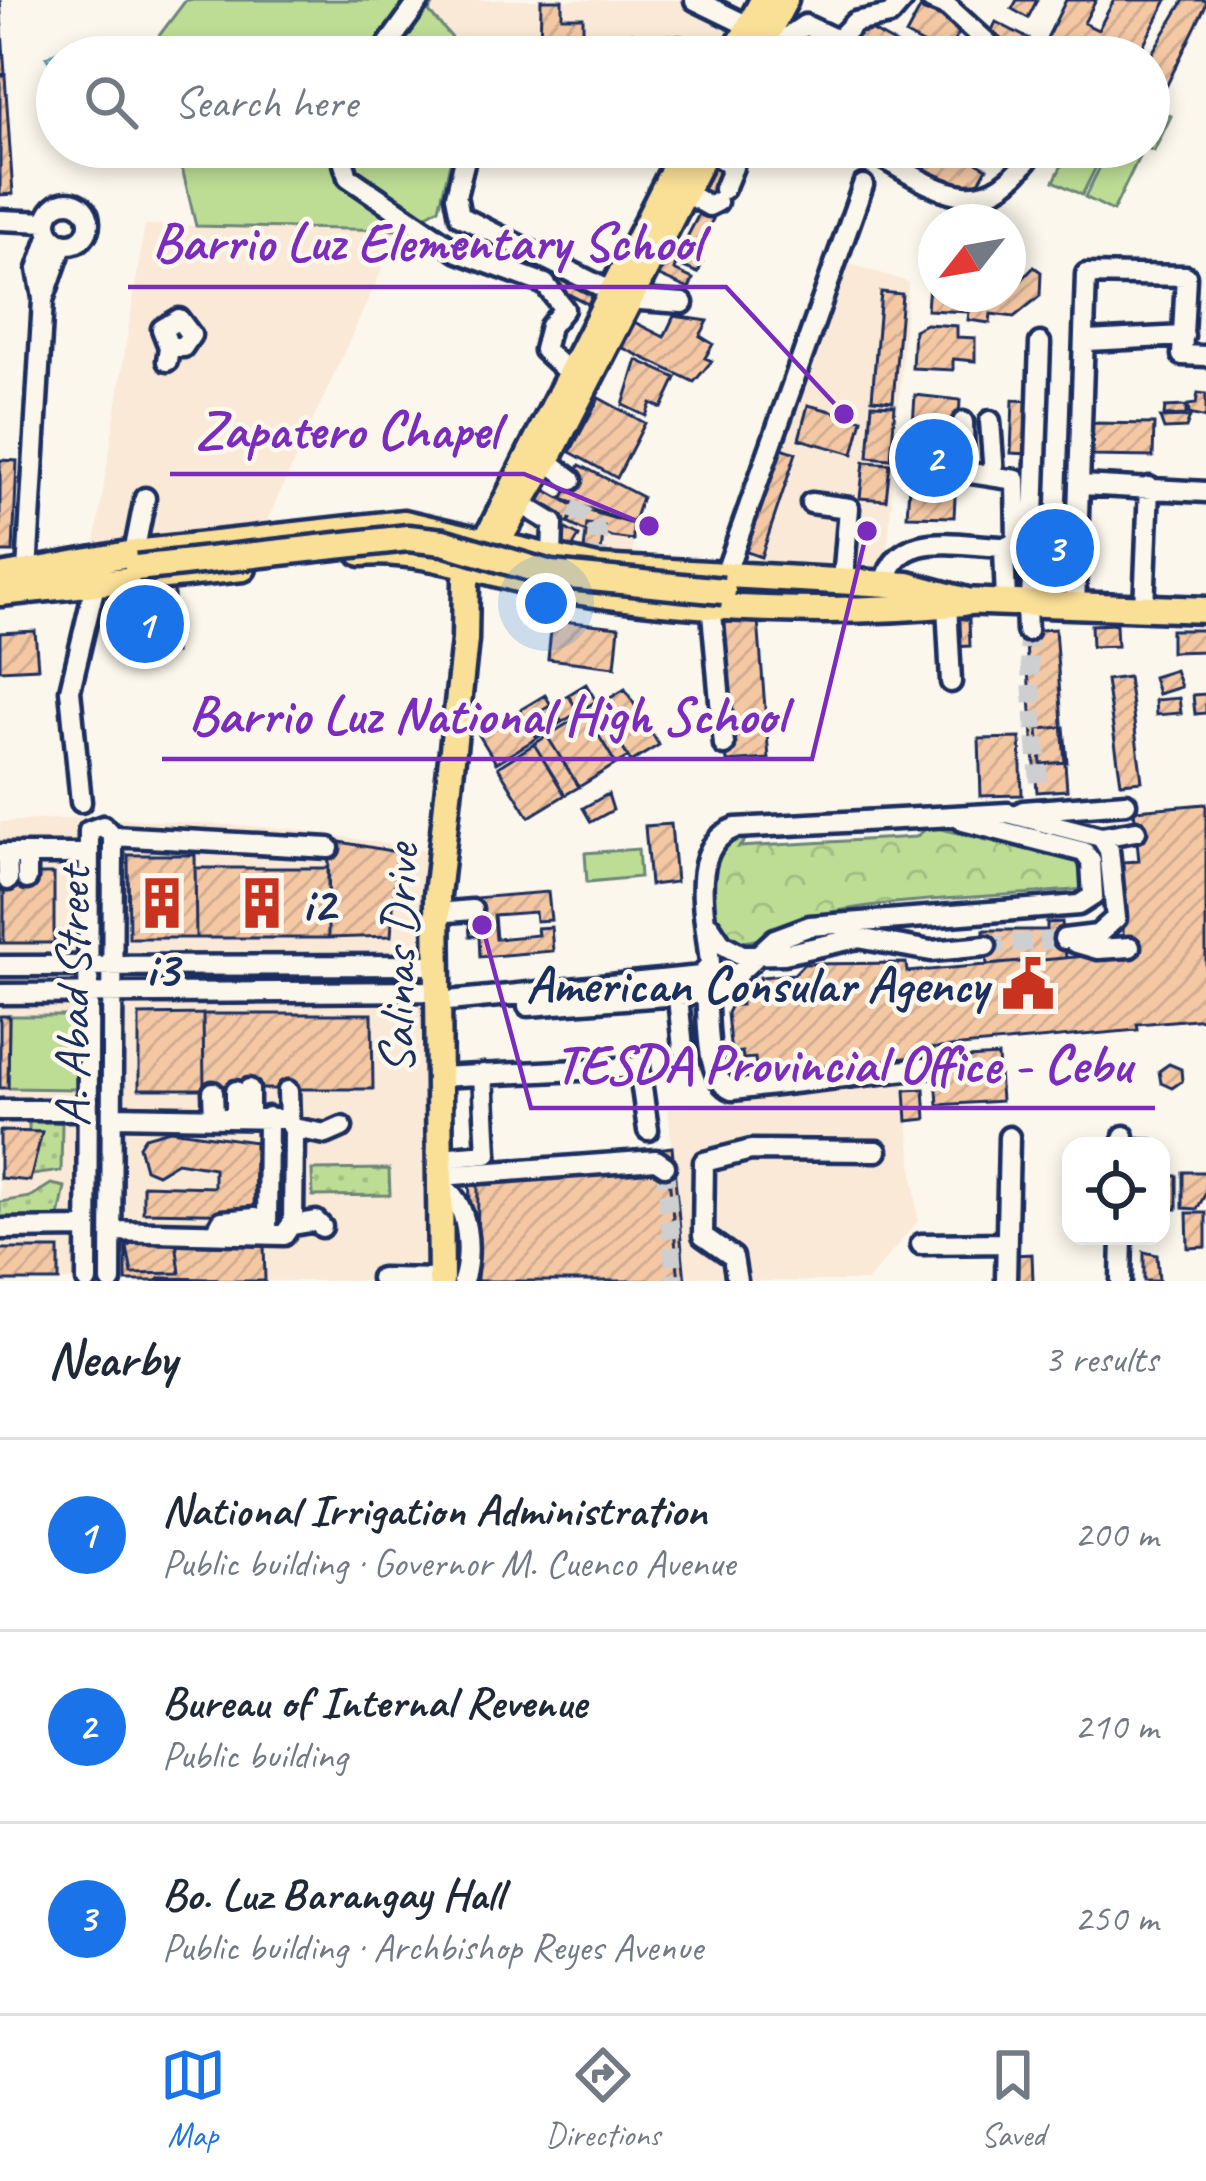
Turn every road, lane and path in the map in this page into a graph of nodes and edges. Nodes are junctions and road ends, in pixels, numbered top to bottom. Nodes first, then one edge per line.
1 (420, 0) edge
2 (695, 0) edge
3 (763, 0) edge
4 (784, 0) edge
5 (919, 0) edge
6 (931, 0) edge
7 (901, 5) edge
8 (395, 36) edge
9 (758, 36) edge
10 (768, 36) edge
11 (771, 36) edge
12 (781, 36) edge
13 (822, 36) edge
14 (846, 36) edge
15 (979, 36) edge
16 (345, 168) edge
17 (463, 168) edge
18 (683, 168) edge
19 (693, 168) edge
20 (733, 168) edge
21 (902, 168) edge
22 (1019, 168) edge
23 (863, 185) dead end
24 (684, 192) junction
25 (0, 220) edge
26 (612, 301) junction
27 (683, 303) dead end
28 (564, 309) junction
29 (1184, 336) junction
30 (1088, 341) junction
31 (1040, 344) dead end
32 (1206, 356) edge
33 (567, 371) junction
34 (990, 421) dead end
35 (963, 422) dead end
36 (546, 460) junction
37 (994, 476) junction
38 (572, 480) dead end
39 (1082, 485) junction
40 (1149, 488) junction
41 (1206, 492) edge
42 (145, 498) dead end
43 (812, 503) dead end
44 (513, 504) junction
45 (406, 523) junction
46 (488, 543) junction
47 (1004, 548) junction
48 (401, 552) junction
49 (551, 559) junction
50 (135, 560) junction
51 (478, 570) junction
52 (27, 572) junction
53 (0, 580) edge
54 (843, 581) junction
55 (95, 584) junction
56 (885, 584) junction
57 (555, 587) junction
58 (719, 589) junction
59 (0, 593) edge
60 (959, 603) junction
61 (1021, 604) junction
62 (1076, 606) junction
63 (1144, 608) junction
64 (1206, 610) edge
65 (1027, 631) tunnel mouth
66 (951, 682) dead end
67 (724, 745) dead end
68 (81, 802) dead end
69 (1126, 803) dead end
70 (1008, 813) junction
71 (953, 817) junction
72 (1136, 831) dead end
73 (113, 836) junction
74 (1101, 837) junction
75 (238, 843) junction
76 (329, 848) dead end
77 (12, 854) edge
78 (53, 854) junction
79 (89, 854) junction
80 (236, 865) dead end
81 (57, 877) dead end
82 (16, 879) dead end
83 (472, 910) dead end
84 (437, 913) junction
85 (707, 922) junction
86 (986, 946) tunnel mouth
87 (1130, 946) dead end
88 (758, 955) junction
89 (0, 966) edge
90 (88, 966) junction
91 (112, 966) junction
92 (677, 987) junction
93 (88, 993) junction
94 (112, 993) junction
95 (437, 993) junction
96 (706, 993) junction
97 (0, 994) edge
98 (683, 1048) dead end
99 (924, 1069) dead end
100 (483, 1074) junction
101 (439, 1077) junction
102 (242, 1090) dead end
103 (288, 1090) dead end
104 (213, 1092) dead end
105 (0, 1110) edge
106 (88, 1110) junction
107 (113, 1116) junction
108 (214, 1117) junction
109 (251, 1117) junction
110 (297, 1125) junction
111 (338, 1127) dead end
112 (648, 1130) dead end
113 (1009, 1137) dead end
114 (877, 1151) dead end
115 (665, 1166) dead end
116 (440, 1174) junction
117 (297, 1225) junction
118 (324, 1227) dead end
119 (0, 1228) edge
120 (87, 1228) junction
121 (111, 1232) junction
122 (267, 1232) junction
123 (1007, 1243) junction
124 (921, 1244) dead end
125 (1121, 1245) edge
126 (381, 1278) edge
127 (448, 1280) edge
128 (87, 1281) edge
129 (110, 1281) edge
130 (737, 1281) edge
131 (1006, 1281) edge
132 (1120, 1281) edge

1 - 8 street
2 - 9 street
3 - 10 main road
4 - 11 main road
5 - 7 street
6 - 15 street
7 - 14 street
12 - 13 street
16 - 28 street
17 - 26 street
18 - 26 main road
19 - 24 main road
20 - 24 street
21 - 22 street
23 - 58 street
24 - 26 main road
25 - 52 street
26 - 27 street
26 - 28 street
26 - 33 main road
26 - 36 main road
28 - 33 street
29 - 30 street
29 - 30 street
29 - 32 street
30 - 39 street
31 - 61 street
33 - 44 main road
34 - 37 street
35 - 37 street
36 - 38 street
36 - 44 main road
37 - 47 street
39 - 40 street
39 - 62 street
40 - 41 street
40 - 63 street
42 - 50 street
43 - 54 street
44 - 45 main road
44 - 46 main road, Salinas Drive
44 - 49 main road
45 - 46 main road
45 - 48 main road
45 - 50 main road
46 - 49 main road
46 - 51 main road, Salinas Drive
47 - 56 street
47 - 61 street
48 - 51 main road
48 - 55 main road
49 - 57 main road
49 - 58 main road
50 - 52 main road
50 - 53 main road
50 - 58 main road, bridge
51 - 57 main road
51 - 84 main road, Salinas Drive
52 - 53 main road
54 - 56 main road
54 - 58 main road
55 - 59 main road
55 - 68 street
56 - 60 main road
57 - 58 main road
58 - 60 main road
58 - 67 street
60 - 61 main road
60 - 66 street
61 - 62 main road
61 - 65 street
62 - 63 main road
63 - 64 main road
69 - 70 street
70 - 71 street
70 - 74 street
71 - 85 street
71 - 88 street
72 - 74 street
73 - 75 street
73 - 79 street, A. Abad Street
73 - 91 street, A. Abad Street
74 - 87 street
75 - 76 street
75 - 80 street
77 - 78 street
77 - 82 street
78 - 79 street
78 - 81 street
79 - 90 street, A. Abad Street
83 - 84 street
84 - 95 main road, Salinas Drive
85 - 88 street
85 - 92 street
86 - 88 street
88 - 96 street
89 - 90 street
90 - 91 street
90 - 93 street, A. Abad Street
91 - 94 street, A. Abad Street
91 - 95 street
92 - 95 street
92 - 96 street
92 - 98 street
93 - 94 street
93 - 97 street
93 - 106 street, A. Abad Street
94 - 95 street
94 - 107 street, A. Abad Street
95 - 101 main road, Salinas Drive
96 - 99 street
100 - 101 street
100 - 112 street
100 - 116 street
101 - 116 main road, Salinas Drive
102 - 109 street
103 - 110 street
104 - 108 street
105 - 106 street
106 - 120 street, A. Abad Street
107 - 108 street
107 - 121 street, A. Abad Street
108 - 109 street
109 - 110 street
109 - 122 street
110 - 111 street
110 - 117 street
113 - 123 street
114 - 130 street
115 - 116 street
116 - 127 main road, Salinas Drive
117 - 118 street
117 - 122 street
119 - 120 street
120 - 128 street, A. Abad Street
121 - 122 street
121 - 129 street, A. Abad Street
123 - 124 street
123 - 131 street
125 - 132 street
126 - 127 street

